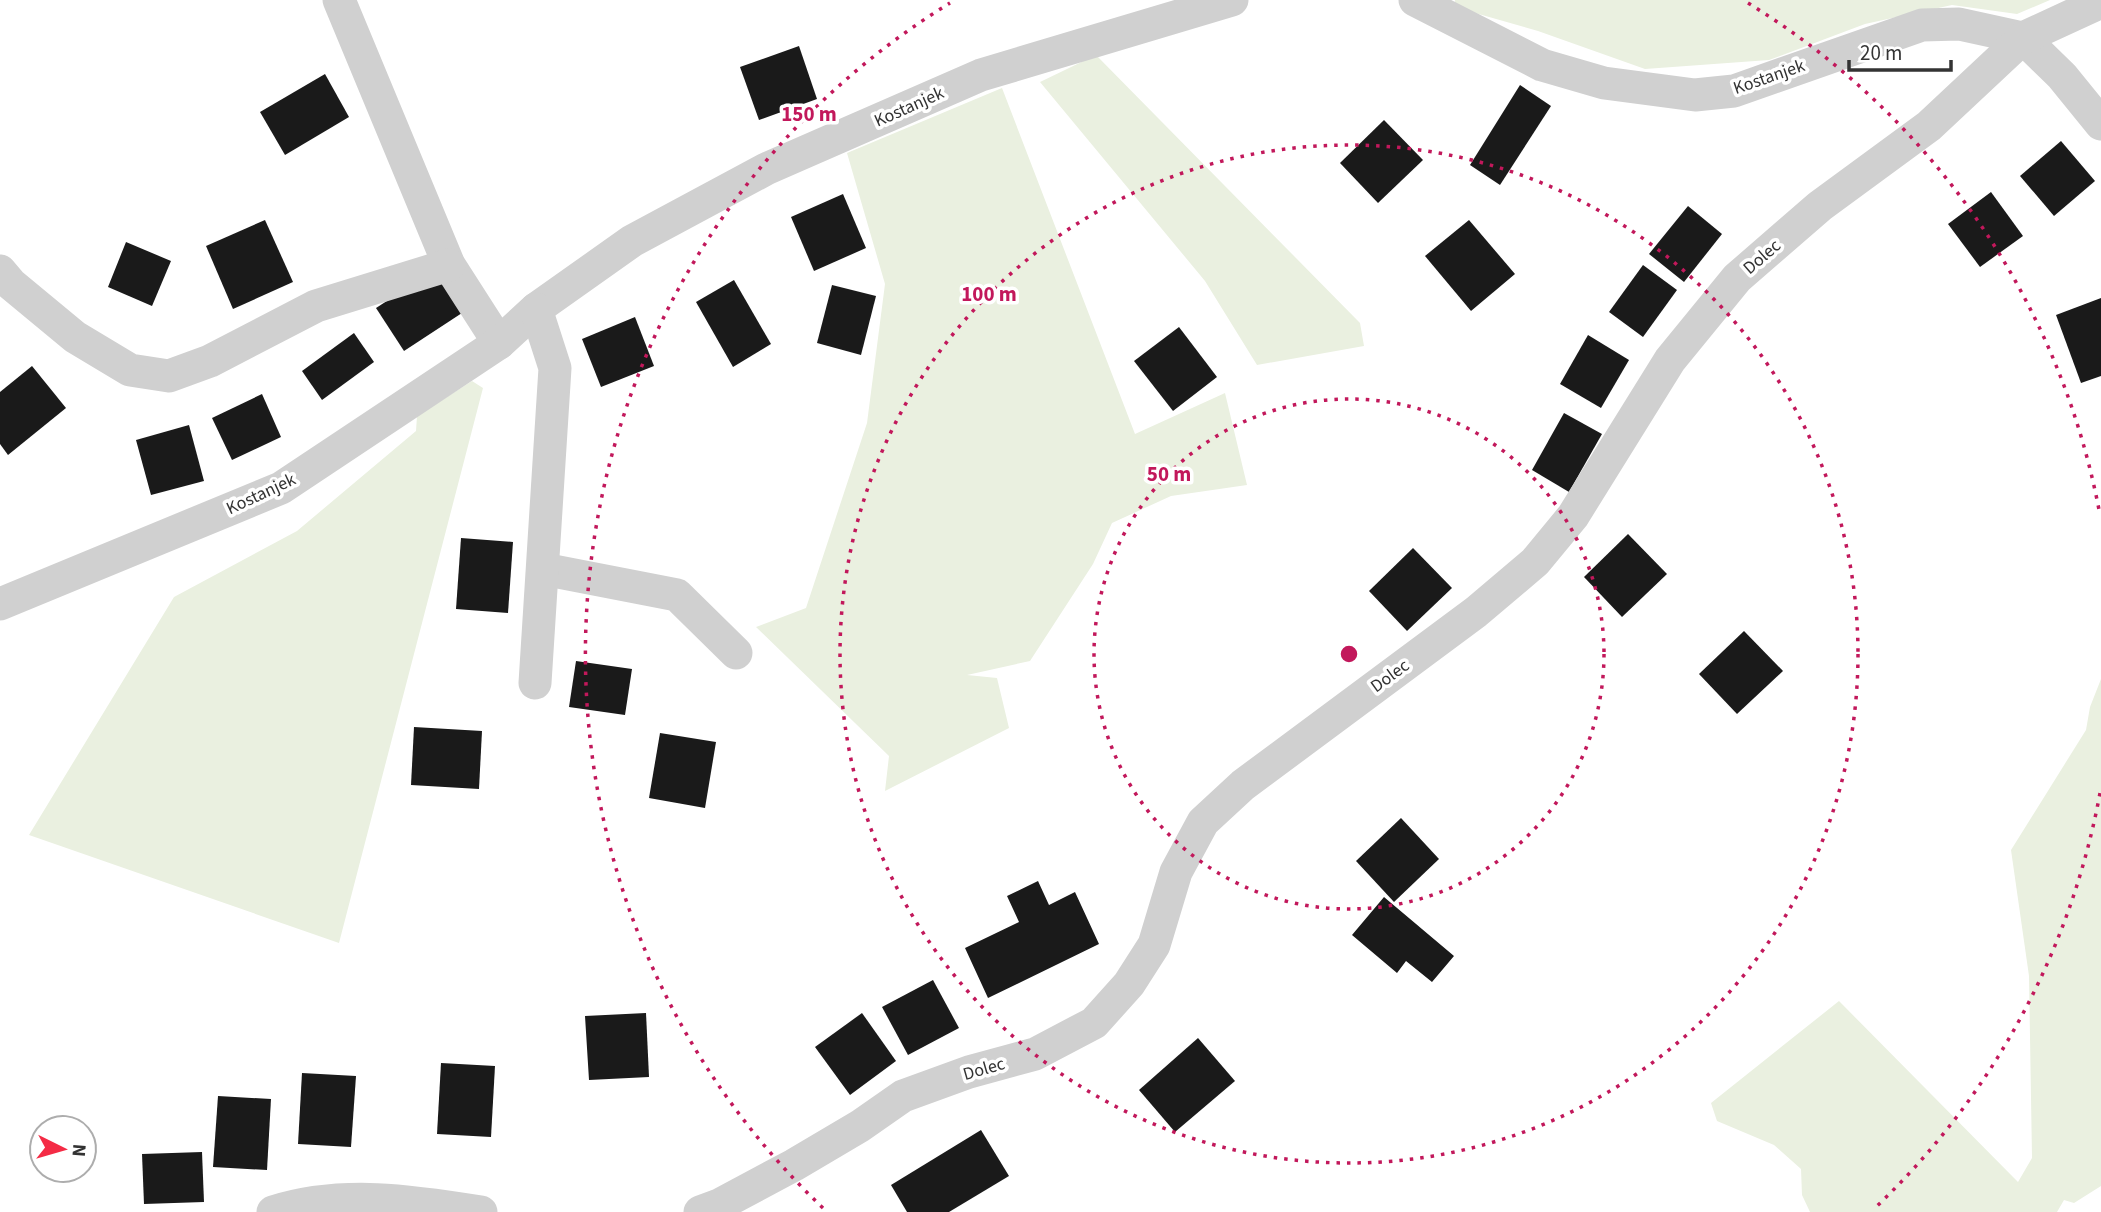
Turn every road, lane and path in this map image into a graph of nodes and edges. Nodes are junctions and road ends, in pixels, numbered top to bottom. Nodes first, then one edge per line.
1 (339, 0) edge
2 (1232, 0) edge
3 (2101, 2) edge
4 (1431, 4) edge
5 (2023, 38) junction
6 (2101, 124) edge
7 (449, 265) junction
8 (0, 271) edge
9 (536, 309) junction
10 (499, 343) junction
11 (543, 569) junction
12 (0, 604) edge
13 (736, 653) dead end
14 (535, 683) dead end
15 (273, 1212) edge
16 (481, 1212) edge
17 (700, 1212) edge

1 - 7 street
2 - 9 street, Kostanjek
3 - 5 street, Dolec
4 - 5 street, Kostanjek
5 - 6 street
5 - 17 street, Dolec
7 - 8 street
7 - 10 street
9 - 10 street, Kostanjek
9 - 11 street
10 - 12 street, Kostanjek
11 - 13 street
11 - 14 street
15 - 16 street

